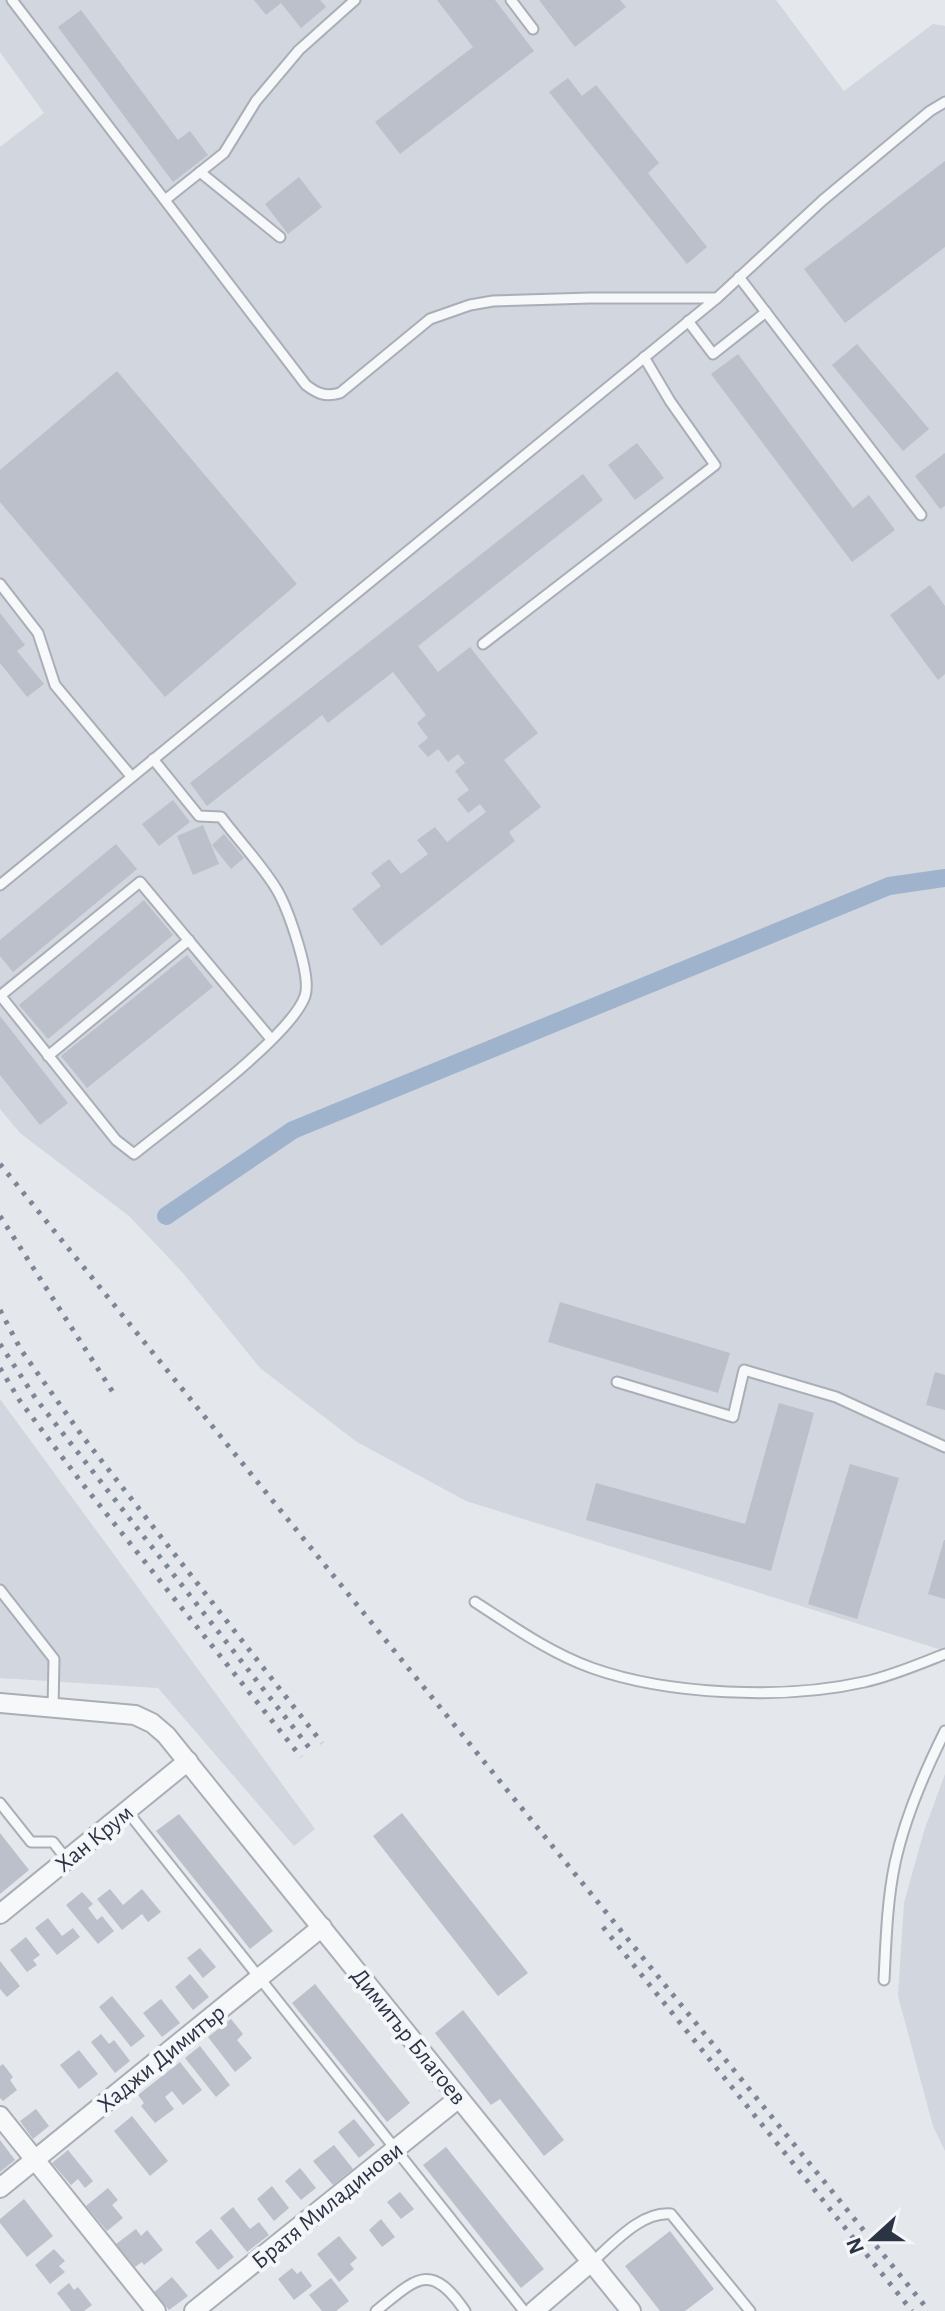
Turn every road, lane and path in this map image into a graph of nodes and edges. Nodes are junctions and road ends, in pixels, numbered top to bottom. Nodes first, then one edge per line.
1 (12, 0) edge
2 (355, 0) edge
3 (511, 0) edge
4 (533, 29) dead end
5 (945, 102) edge
6 (200, 172) junction
7 (165, 200) junction
8 (280, 237) dead end
9 (739, 277) junction
10 (717, 298) junction
11 (766, 312) junction
12 (688, 321) junction
13 (644, 357) junction
14 (921, 515) dead end
15 (0, 584) edge
16 (483, 644) dead end
17 (153, 759) junction
18 (131, 776) junction
19 (0, 885) edge
20 (189, 940) junction
21 (0, 996) edge
22 (271, 1039) junction
23 (48, 1056) junction
24 (617, 1382) dead end
25 (945, 1447) edge
26 (0, 1590) edge
27 (475, 1602) dead end
28 (945, 1654) edge
29 (0, 1703) edge
30 (53, 1708) junction
31 (945, 1731) edge
32 (188, 1761) junction
33 (0, 1803) edge
34 (127, 1811) junction
35 (67, 1860) junction
36 (0, 1914) edge
37 (322, 1927) junction
38 (258, 1979) junction
39 (884, 1980) dead end
40 (459, 2098) junction
41 (0, 2116) edge
42 (396, 2149) junction
43 (35, 2160) junction
44 (0, 2188) edge
45 (591, 2262) junction
46 (156, 2311) edge
47 (194, 2311) edge
48 (376, 2311) edge
49 (465, 2311) edge
50 (524, 2311) edge
51 (534, 2311) edge
52 (631, 2311) edge
53 (750, 2311) edge

1 - 7 lane
2 - 6 lane
3 - 4 lane
5 - 9 lane
6 - 7 lane
6 - 8 lane
7 - 10 lane
9 - 10 lane
9 - 11 lane
10 - 12 lane
11 - 12 lane
11 - 14 lane
12 - 13 lane
13 - 16 lane
13 - 17 lane
15 - 18 lane
17 - 18 lane
17 - 22 lane
18 - 19 lane
20 - 21 lane
20 - 22 lane
20 - 23 lane
21 - 23 lane
22 - 23 lane
24 - 25 lane
26 - 30 lane
27 - 28 lane
29 - 30 street, Димитър Благоев
30 - 32 street, Димитър Благоев
31 - 39 lane
32 - 34 street, Хан Крум
32 - 37 street, Димитър Благоев
33 - 35 lane
34 - 35 street, Хан Крум
34 - 38 lane
35 - 36 street, Хан Крум
37 - 38 street, Хаджи Димитър
37 - 40 street, Димитър Благоев
38 - 42 lane
38 - 43 street, Хаджи Димитър
40 - 42 street, Братя Миладинови
40 - 45 street, Димитър Благоев
41 - 43 street
42 - 47 street, Братя Миладинови
42 - 50 lane
43 - 44 street, Хаджи Димитър
43 - 46 street
45 - 51 street
45 - 52 street, Димитър Благоев
45 - 53 lane
48 - 49 lane

